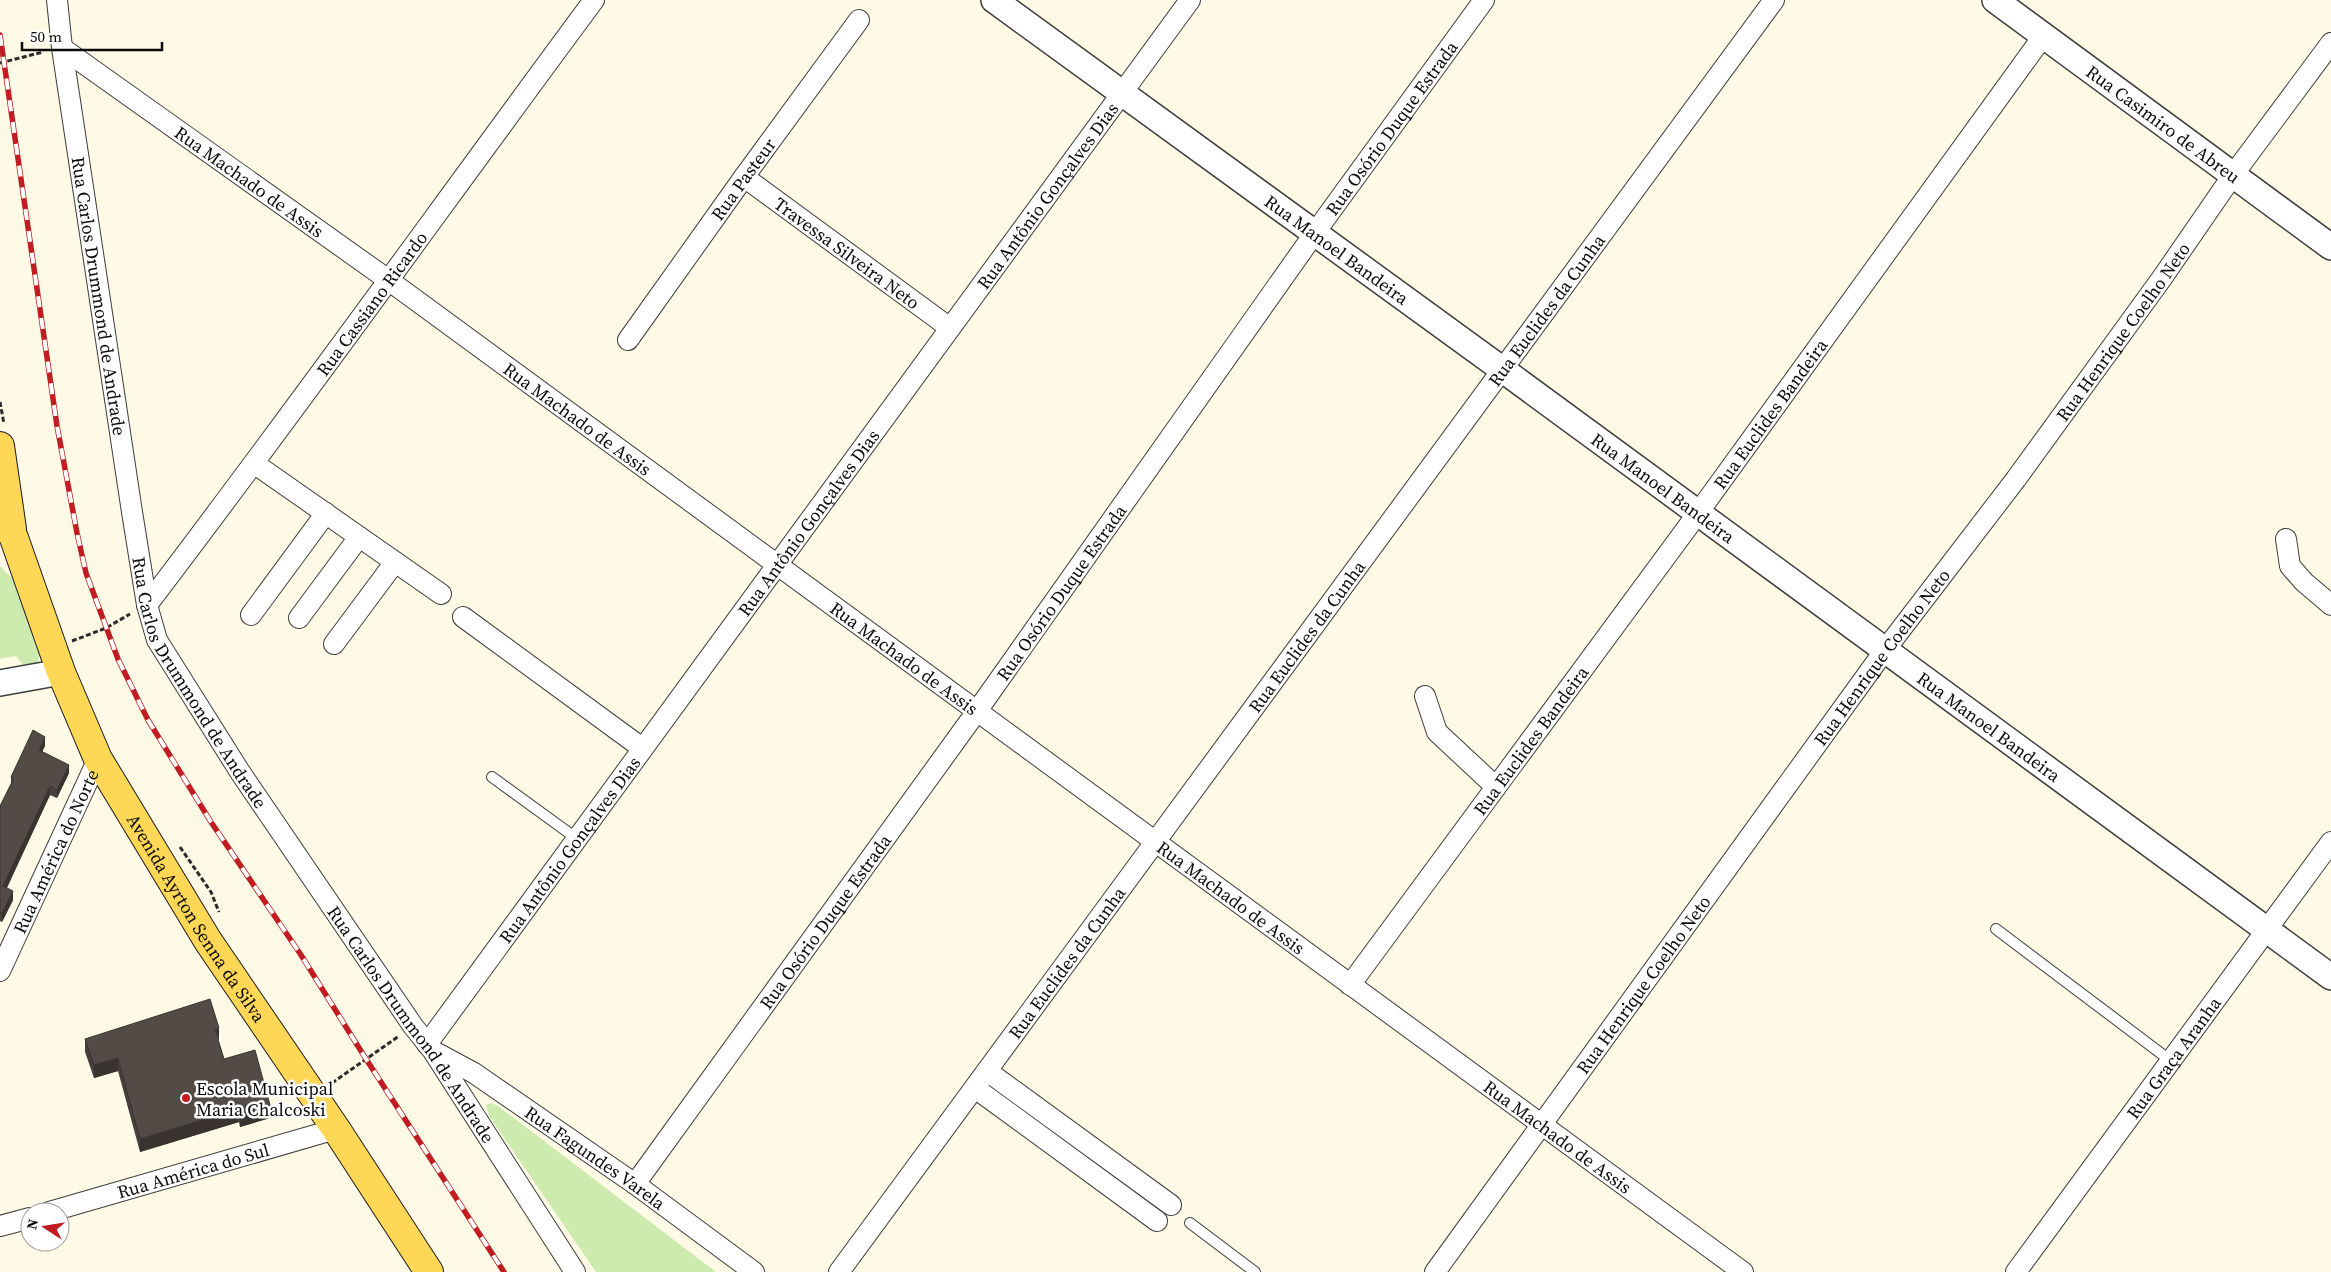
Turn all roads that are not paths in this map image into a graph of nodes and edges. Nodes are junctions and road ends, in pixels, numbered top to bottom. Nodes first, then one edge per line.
1 (58, 0) edge
2 (594, 0) edge
3 (994, 0) edge
4 (1190, 0) edge
5 (1484, 0) edge
6 (1774, 0) edge
7 (1996, 0) edge
8 (858, 20) dead end
9 (2044, 35) junction
10 (2331, 43) edge
11 (62, 48) junction
12 (1122, 93) junction
13 (2233, 175) junction
14 (744, 176) junction
15 (1314, 234) junction
16 (2331, 247) edge
17 (388, 279) junction
18 (950, 328) junction
19 (628, 340) dead end
20 (1503, 370) junction
21 (3, 437) edge
22 (255, 464) junction
23 (0, 511) edge
24 (326, 513) junction
25 (1698, 513) junction
26 (359, 536) junction
27 (7, 537) edge
28 (2286, 539) dead end
29 (395, 562) junction
30 (776, 564) junction
31 (441, 594) dead end
32 (147, 604) junction
33 (2331, 605) edge
34 (250, 615) dead end
35 (463, 617) dead end
36 (299, 618) dead end
37 (334, 644) dead end
38 (1885, 650) junction
39 (67, 661) junction
40 (0, 683) edge
41 (1426, 696) dead end
42 (977, 711) junction
43 (642, 748) junction
44 (98, 759) junction
45 (492, 777) dead end
46 (1496, 788) junction
47 (576, 838) junction
48 (1156, 841) junction
49 (2331, 842) edge
50 (1996, 929) dead end
51 (2267, 930) junction
52 (0, 971) edge
53 (2331, 977) edge
54 (1350, 984) junction
55 (430, 1048) junction
56 (2171, 1061) junction
57 (987, 1071) junction
58 (975, 1088) junction
59 (1543, 1125) junction
60 (336, 1130) junction
61 (636, 1184) junction
62 (1171, 1205) dead end
63 (70, 1206) edge
64 (20, 1221) edge
65 (1157, 1221) dead end
66 (1190, 1223) dead end
67 (0, 1226) edge
68 (2024, 1269) edge
69 (429, 1272) edge
70 (575, 1272) edge
71 (754, 1272) edge
72 (839, 1272) edge
73 (1255, 1272) edge
74 (1435, 1272) edge
75 (1743, 1272) edge

1 - 11 street, Rua Carlos Drummond de Andrade
2 - 17 street, Rua Cassiano Ricardo
3 - 12 street, Rua Manoel Bandeira
4 - 12 street, Rua Antônio Gonçalves Dias
5 - 15 street, Rua Osório Duque Estrada
6 - 20 street, Rua Euclides da Cunha
7 - 9 street, Rua Casimiro de Abreu
8 - 14 street, Rua Pasteur
9 - 13 street, Rua Casimiro de Abreu
9 - 25 street, Rua Euclides Bandeira
10 - 13 street, Rua Henrique Coelho Neto
11 - 17 street, Rua Machado de Assis
11 - 32 street, Rua Carlos Drummond de Andrade
12 - 15 street, Rua Manoel Bandeira
12 - 18 street, Rua Antônio Gonçalves Dias
13 - 16 street, Rua Casimiro de Abreu
13 - 38 street, Rua Henrique Coelho Neto
14 - 18 street, Travessa Silveira Neto
14 - 19 street, Rua Pasteur
15 - 20 street, Rua Manoel Bandeira
15 - 42 street, Rua Osório Duque Estrada
17 - 22 street, Rua Cassiano Ricardo
17 - 30 street, Rua Machado de Assis
18 - 30 street, Rua Antônio Gonçalves Dias
20 - 25 street, Rua Manoel Bandeira
20 - 48 street, Rua Euclides da Cunha
21 - 27 main road, Avenida Ayrton Senna da Silva
22 - 24 street
22 - 32 street, Rua Cassiano Ricardo
23 - 27 main road, Avenida Ayrton Senna da Silva
24 - 26 street
24 - 34 street
25 - 38 street, Rua Manoel Bandeira
25 - 46 street, Rua Euclides Bandeira
26 - 29 street
26 - 36 street
27 - 39 main road, Avenida Ayrton Senna da Silva
28 - 33 street
29 - 31 street
29 - 37 street
30 - 42 street, Rua Machado de Assis
30 - 43 street, Rua Antônio Gonçalves Dias
32 - 55 street, Rua Carlos Drummond de Andrade
35 - 43 street
38 - 51 street, Rua Manoel Bandeira
38 - 59 street, Rua Henrique Coelho Neto
39 - 40 street
39 - 44 main road, Avenida Ayrton Senna da Silva
41 - 46 street
42 - 48 street, Rua Machado de Assis
42 - 61 street, Rua Osório Duque Estrada
43 - 47 street, Rua Antônio Gonçalves Dias
44 - 52 street, Rua América do Norte
44 - 60 main road, Avenida Ayrton Senna da Silva
45 - 47 lane
46 - 54 street, Rua Euclides Bandeira
47 - 55 street, Rua Antônio Gonçalves Dias
48 - 54 street, Rua Machado de Assis
48 - 57 street, Rua Euclides da Cunha
49 - 51 street, Rua Graça Aranha
50 - 56 lane
51 - 53 street, Rua Manoel Bandeira
51 - 56 street, Rua Graça Aranha
54 - 59 street, Rua Machado de Assis
55 - 61 street, Rua Fagundes Varela
55 - 70 street, Rua Carlos Drummond de Andrade
56 - 68 street, Rua Graça Aranha
57 - 58 street, Rua Euclides da Cunha
57 - 62 street
58 - 65 street
58 - 72 street, Rua Euclides da Cunha
59 - 74 street, Rua Henrique Coelho Neto
59 - 75 street, Rua Machado de Assis
60 - 63 street, Rua América do Sul
60 - 69 main road, Avenida Ayrton Senna da Silva
61 - 71 street, Rua Fagundes Varela
64 - 67 street
66 - 73 lane

